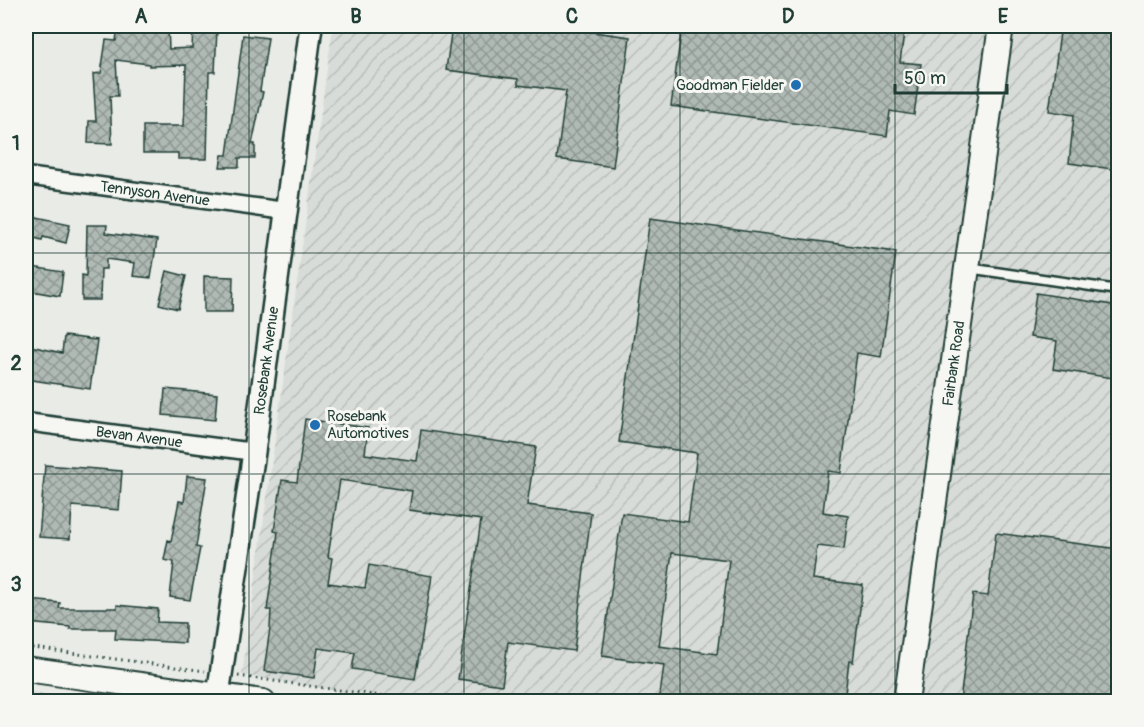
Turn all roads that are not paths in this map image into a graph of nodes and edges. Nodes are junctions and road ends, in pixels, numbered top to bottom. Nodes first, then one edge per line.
1 (310, 26) edge
2 (1001, 26) edge
3 (26, 176) edge
4 (285, 211) junction
5 (968, 268) junction
6 (1119, 290) edge
7 (26, 422) edge
8 (254, 452) junction
9 (26, 669) edge
10 (218, 695) junction
11 (263, 702) edge
12 (906, 702) edge

1 - 4 street, Rosebank Avenue
2 - 5 main road, Fairbank Road
3 - 4 street, Tennyson Avenue
4 - 8 street, Rosebank Avenue
5 - 6 lane
5 - 12 main road, Fairbank Road
7 - 8 street, Bevan Avenue
8 - 10 street, Rosebank Avenue
9 - 10 main road
10 - 11 main road

